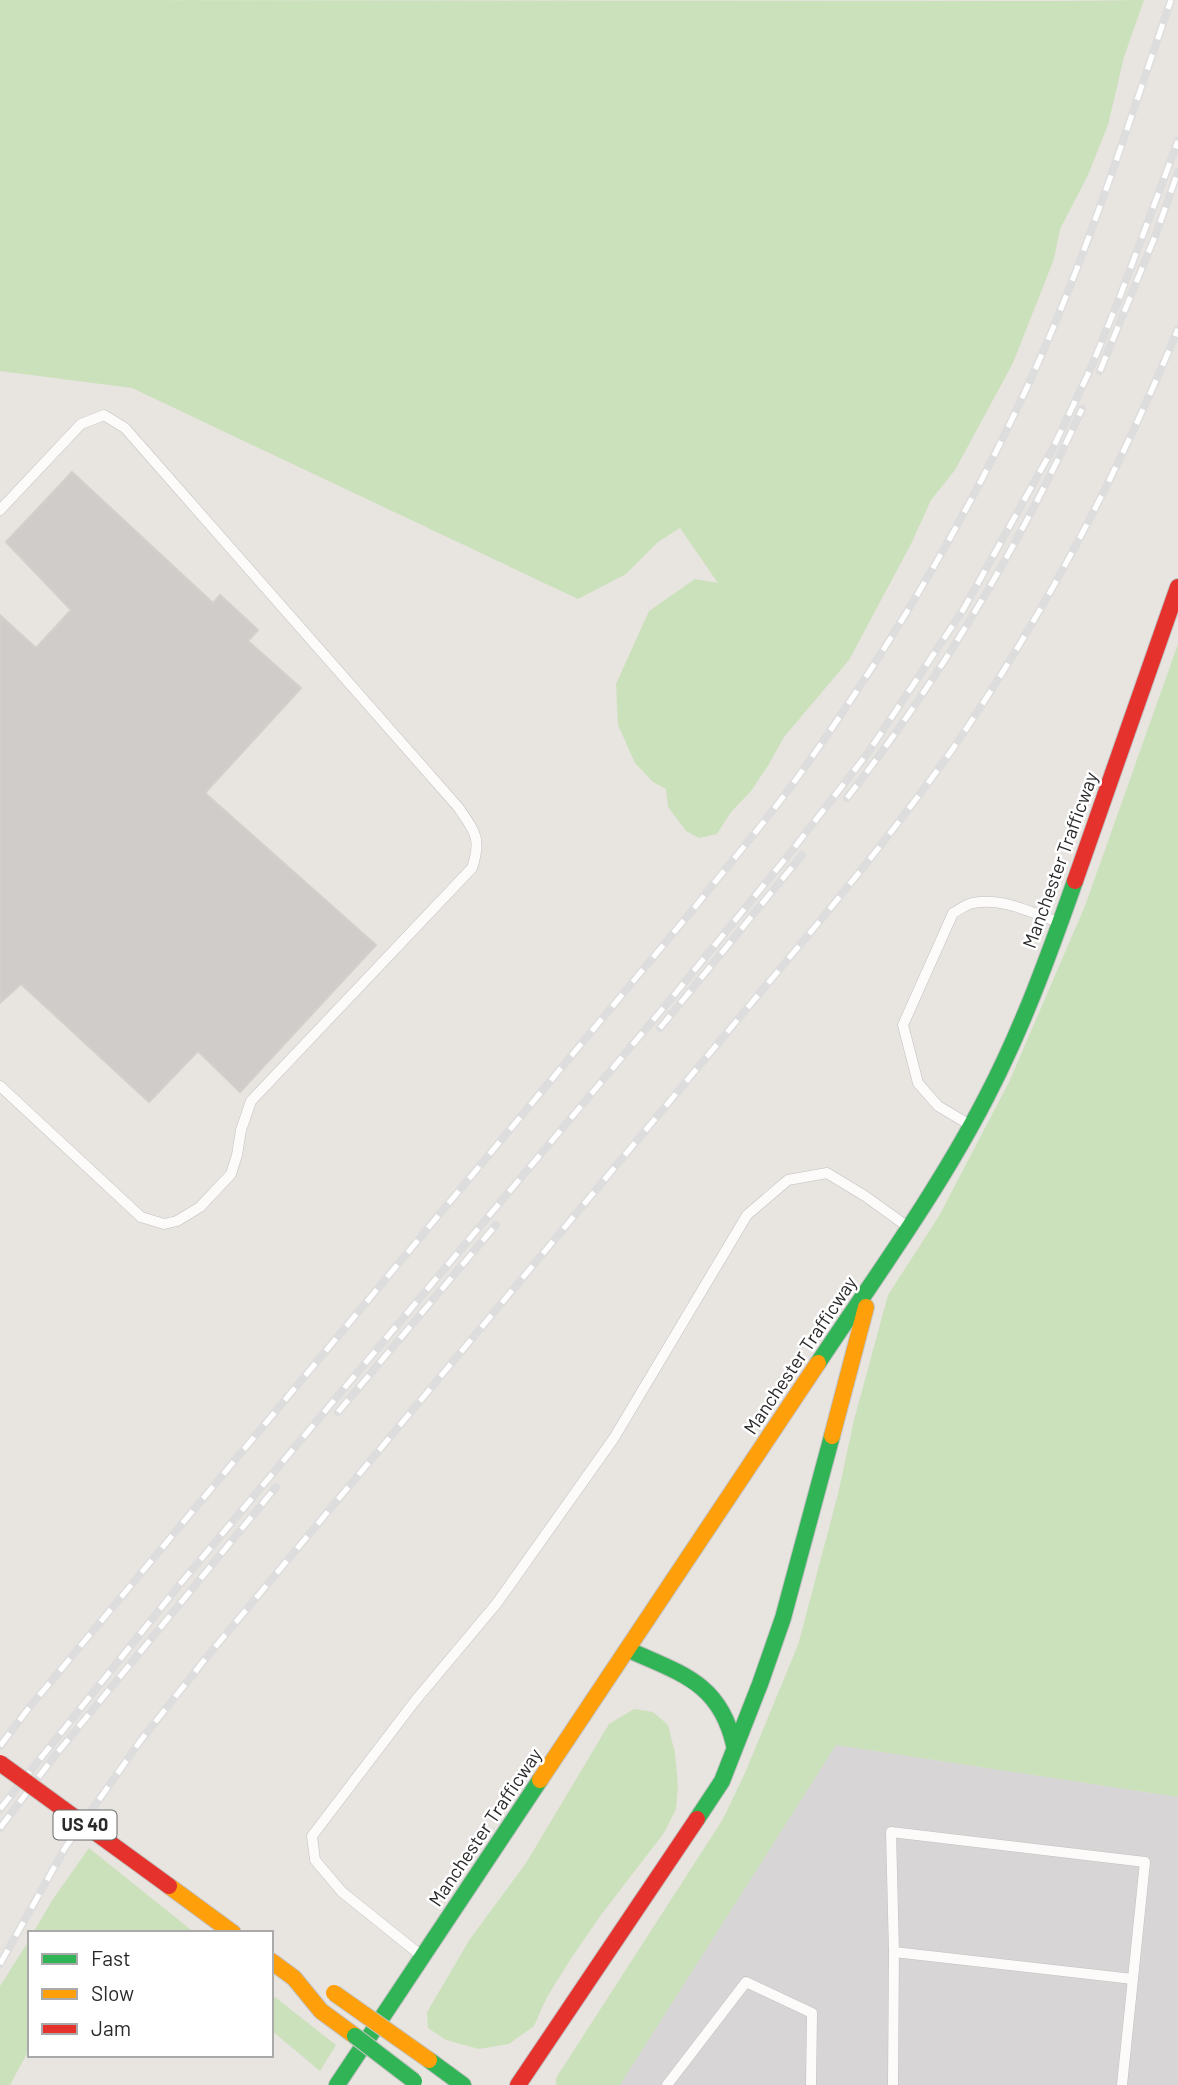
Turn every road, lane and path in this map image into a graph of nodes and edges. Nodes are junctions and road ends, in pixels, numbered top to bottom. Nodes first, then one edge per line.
1 (0, 510) edge
2 (1178, 587) edge
3 (1060, 923) junction
4 (0, 1086) edge
5 (971, 1125) junction
6 (909, 1228) junction
7 (872, 1286) junction
8 (629, 1650) junction
9 (734, 1745) junction
10 (0, 1763) edge
11 (230, 1931) edge
12 (894, 1952) junction
13 (423, 1957) junction
14 (273, 1962) edge
15 (294, 1978) junction
16 (1133, 1979) junction
17 (417, 2083) edge
18 (337, 2085) edge
19 (463, 2085) edge
20 (518, 2085) edge
21 (667, 2085) edge
22 (811, 2085) edge
23 (893, 2085) edge
24 (1122, 2085) edge

1 - 4 lane
2 - 3 main road, Manchester Trafficway
3 - 5 main road, Manchester Trafficway
3 - 5 lane
5 - 6 main road, Manchester Trafficway
6 - 7 main road, Manchester Trafficway
6 - 13 lane
7 - 8 main road, Manchester Trafficway
7 - 9 main road
8 - 9 main road
8 - 13 main road, Manchester Trafficway
9 - 20 main road
10 - 11 main road, US 40, bridge
12 - 16 lane
12 - 16 lane
12 - 23 lane
13 - 18 main road, Manchester Trafficway
14 - 15 main road
15 - 17 main road, bridge
15 - 19 main road, bridge
16 - 24 lane
21 - 22 lane

